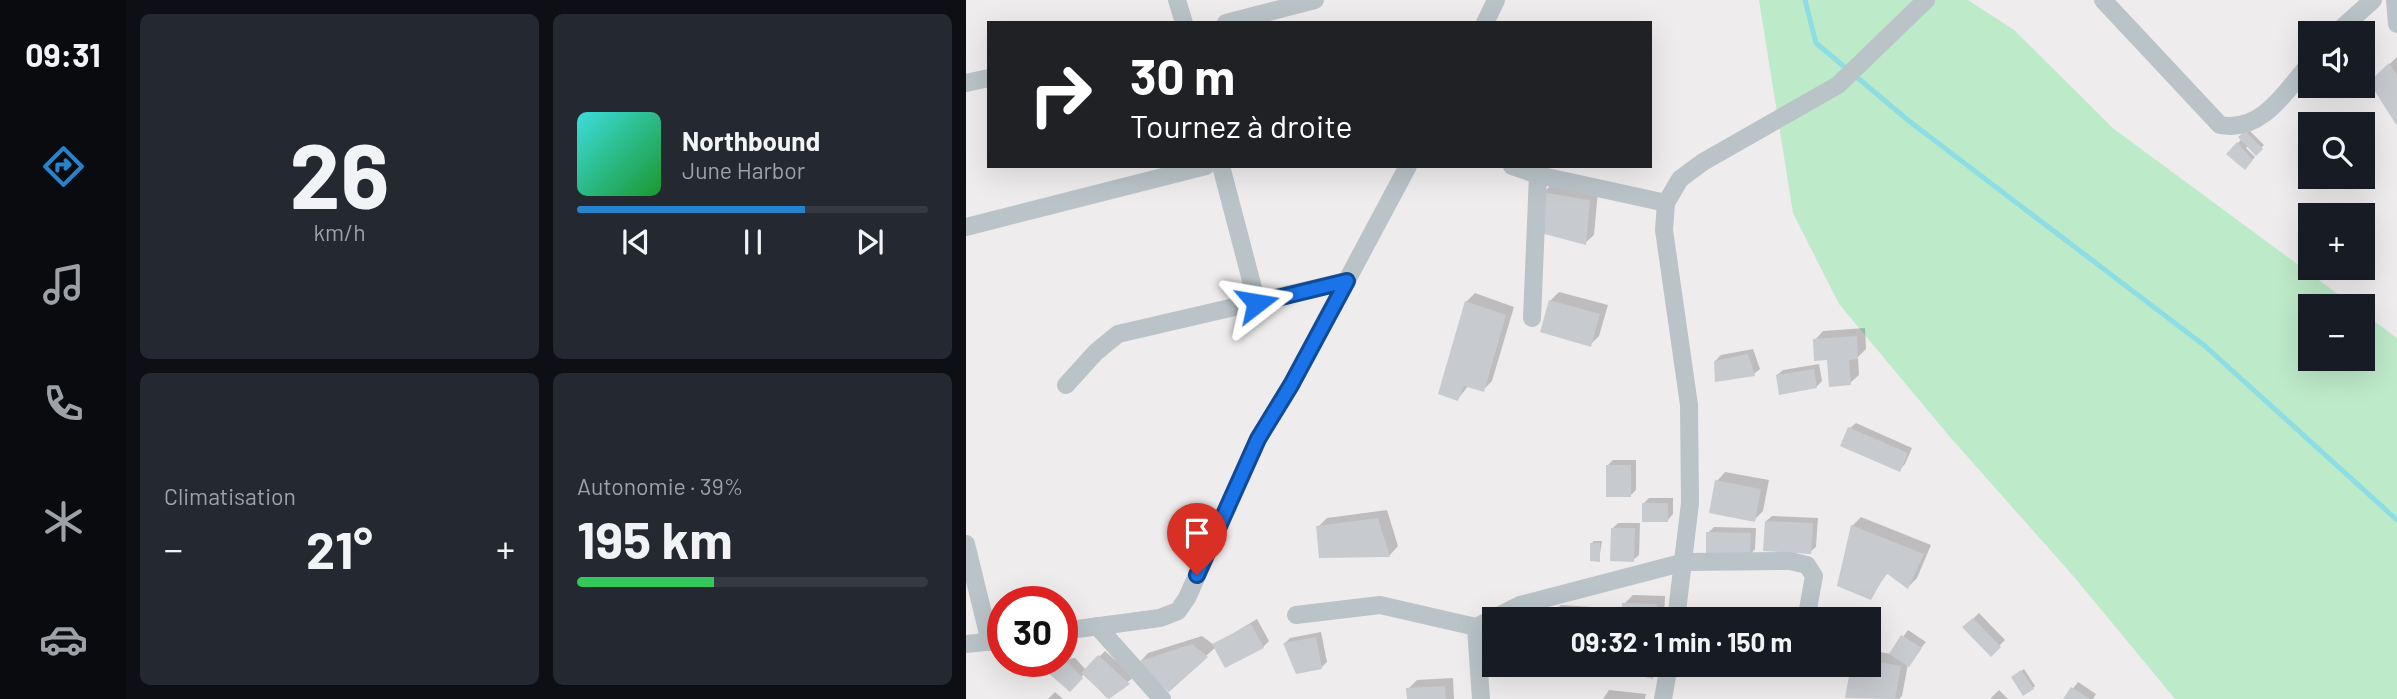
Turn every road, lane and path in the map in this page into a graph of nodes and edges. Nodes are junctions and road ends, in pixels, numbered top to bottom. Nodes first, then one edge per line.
1 (1177, 0) edge
2 (1315, 0) edge
3 (1496, 0) edge
4 (1926, 0) edge
5 (2103, 0) edge
6 (2373, 0) edge
7 (2395, 0) edge
8 (1183, 21) edge
9 (1234, 21) edge
10 (1486, 21) edge
11 (2349, 21) edge
12 (2397, 24) edge
13 (2298, 76) edge
14 (987, 78) edge
15 (966, 83) edge
16 (1198, 168) edge
17 (1222, 168) edge
18 (1407, 168) edge
19 (1518, 168) edge
20 (1538, 175) junction
21 (1666, 203) junction
22 (966, 227) edge
23 (1347, 281) junction
24 (1257, 303) junction
25 (1532, 318) dead end
26 (1066, 385) dead end
27 (966, 544) edge
28 (1685, 562) junction
29 (1678, 607) edge
30 (1809, 607) edge
31 (987, 612) edge
32 (1296, 615) dead end
33 (1097, 626) junction
34 (1476, 627) junction
35 (1078, 629) edge
36 (987, 642) edge
37 (966, 645) edge
38 (1667, 677) edge
39 (1162, 699) edge
40 (1480, 699) edge
41 (1663, 699) edge

1 - 8 street
2 - 9 street
3 - 10 street
4 - 21 street
5 - 13 street
6 - 11 street
7 - 12 street
14 - 15 street
16 - 22 street
17 - 24 street
18 - 23 street
19 - 20 street
20 - 21 street
20 - 25 street
21 - 28 street
23 - 24 street
23 - 33 street
24 - 26 street
27 - 31 street
28 - 29 street
28 - 30 street
28 - 34 street
32 - 34 street
33 - 35 street
33 - 39 street
34 - 40 street
36 - 37 street
38 - 41 street

